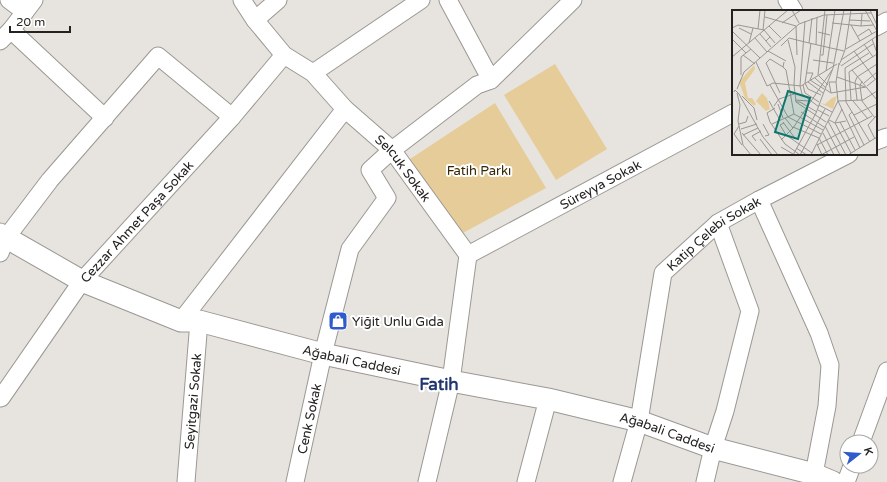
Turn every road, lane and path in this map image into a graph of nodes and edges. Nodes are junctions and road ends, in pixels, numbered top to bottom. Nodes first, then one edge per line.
1 (10, 0) edge
2 (242, 0) edge
3 (278, 0) edge
4 (421, 0) edge
5 (448, 0) edge
6 (572, 0) edge
7 (787, 0) edge
8 (30, 6) edge
9 (793, 10) edge
10 (255, 20) junction
11 (887, 21) edge
12 (877, 26) edge
13 (6, 36) edge
14 (284, 55) junction
15 (313, 73) junction
16 (492, 80) junction
17 (346, 109) junction
18 (732, 114) edge
19 (232, 117) junction
20 (105, 118) junction
21 (887, 137) edge
22 (877, 141) edge
23 (392, 150) junction
24 (847, 155) edge
25 (759, 200) junction
26 (718, 223) junction
27 (2, 242) edge
28 (468, 255) junction
29 (82, 282) junction
30 (190, 321) junction
31 (323, 354) junction
32 (887, 371) edge
33 (451, 381) junction
34 (2, 398) dead end
35 (548, 399) junction
36 (639, 421) junction
37 (864, 434) edge
38 (713, 448) junction
39 (823, 478) edge
40 (186, 482) edge
41 (295, 482) edge
42 (427, 482) edge
43 (526, 482) edge
44 (622, 482) edge
45 (704, 482) edge

1 - 8 street
2 - 10 street, Selcuk Sokak
3 - 10 street
4 - 15 street
5 - 16 street
6 - 16 street
7 - 9 street
8 - 13 street
10 - 14 street, Selcuk Sokak
11 - 12 street
13 - 20 street
14 - 15 street, Selcuk Sokak
14 - 19 street, Cezzar Ahmet Paşa Sokak
15 - 17 street, Selcuk Sokak
16 - 23 street
17 - 23 street, Selcuk Sokak
17 - 30 street
18 - 28 street, Süreyya Sokak
19 - 20 street
19 - 29 street, Cezzar Ahmet Paşa Sokak
20 - 27 street
21 - 22 street
23 - 28 street, Selcuk Sokak
23 - 31 street, Cenk Sokak
24 - 25 street, Katip Çelebi Sokak
25 - 26 street, Katip Çelebi Sokak
25 - 39 street
26 - 36 street, Katip Çelebi Sokak
26 - 38 street
27 - 29 street, Ağabali Caddesi
28 - 33 street
29 - 30 street, Ağabali Caddesi
29 - 34 street, Cezzar Ahmet Paşa Sokak
30 - 31 street, Ağabali Caddesi
30 - 40 street, Seyitgazi Sokak
31 - 33 street, Ağabali Caddesi
31 - 41 street, Cenk Sokak
32 - 37 street
33 - 35 street, Ağabali Caddesi
33 - 42 street
35 - 36 street, Ağabali Caddesi
35 - 43 street
36 - 38 street, Ağabali Caddesi
36 - 44 street, Katip Çelebi Sokak
38 - 39 street, Ağabali Caddesi
38 - 45 street

